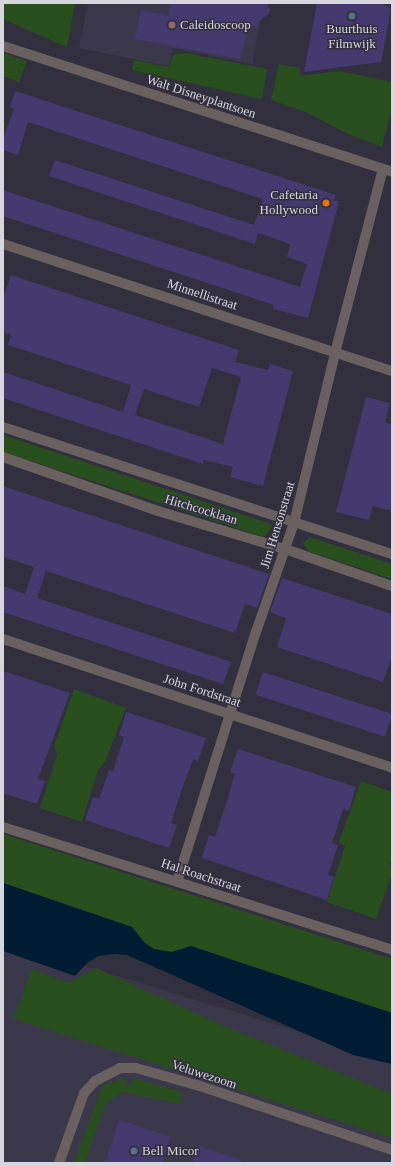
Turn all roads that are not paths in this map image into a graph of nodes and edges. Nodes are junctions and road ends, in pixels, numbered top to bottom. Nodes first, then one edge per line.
1 (3, 46) edge
2 (388, 171) edge
3 (3, 244) edge
4 (335, 353) junction
5 (392, 371) edge
6 (3, 427) edge
7 (3, 457) edge
8 (294, 523) junction
9 (286, 550) junction
10 (392, 554) edge
11 (392, 586) edge
12 (3, 639) edge
13 (229, 714) junction
14 (392, 768) edge
15 (3, 827) edge
16 (177, 882) junction
17 (392, 950) edge
18 (392, 1150) edge
19 (59, 1163) edge

1 - 2 street, Walt Disneyplantsoen
2 - 4 street, Jim Hensonstraat
3 - 4 street, Minnellistraat
4 - 5 street, Minnellistraat
4 - 8 street, Jim Hensonstraat
6 - 8 street, Hitchcocklaan
7 - 9 street, Hitchcocklaan
8 - 9 street, Jim Hensonstraat
8 - 10 street, Hitchcocklaan
9 - 11 street, Hitchcocklaan
9 - 13 street, Jim Hensonstraat
12 - 13 street, John Fordstraat
13 - 14 street, John Fordstraat
13 - 16 street, Jim Hensonstraat
15 - 16 street, Hal Roachstraat
16 - 17 street, Hal Roachstraat
18 - 19 street, Veluwezoom

